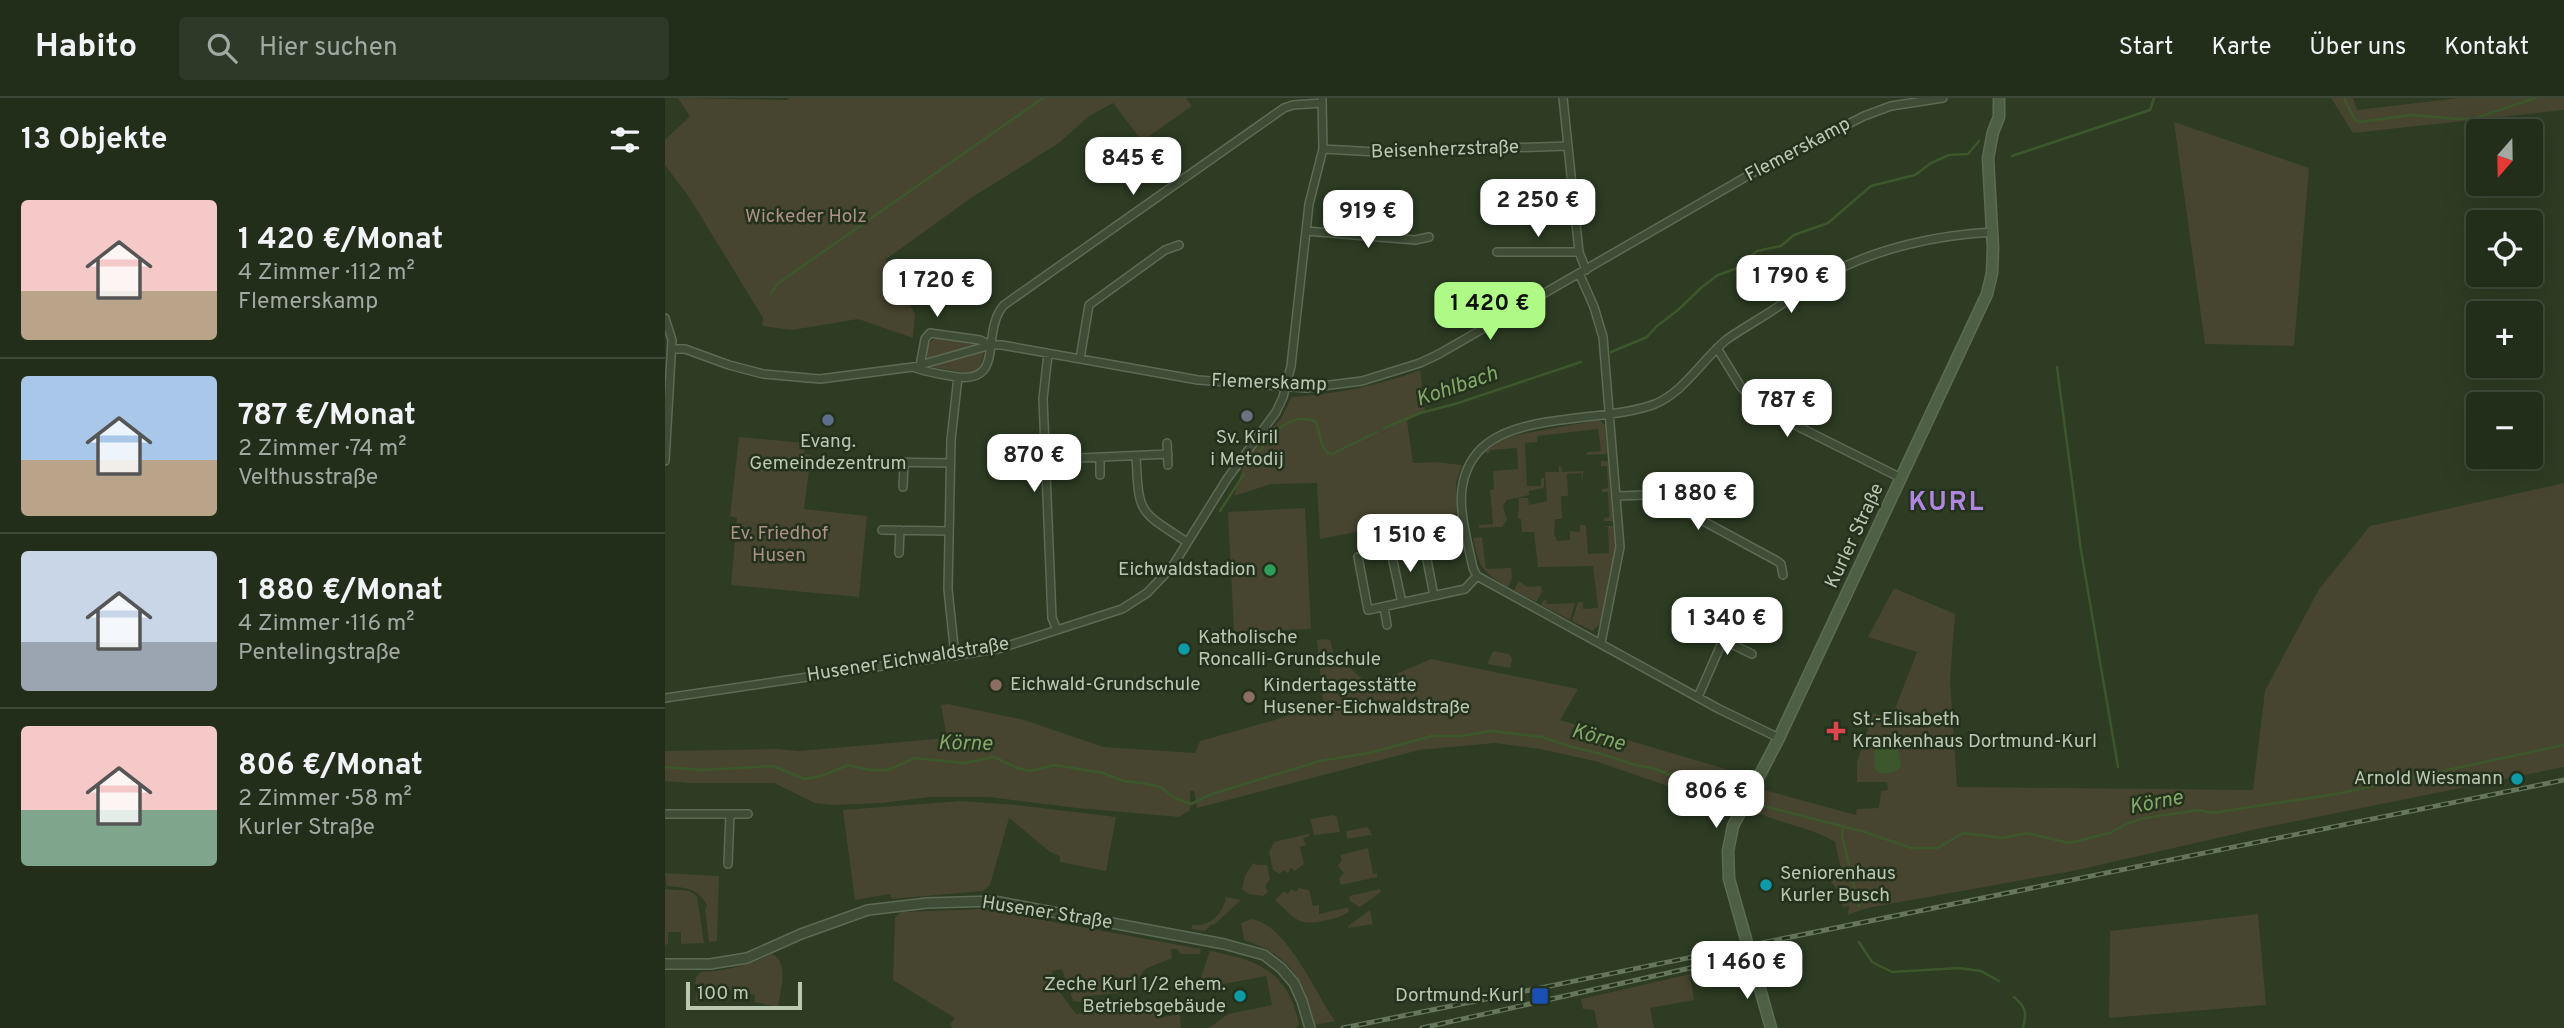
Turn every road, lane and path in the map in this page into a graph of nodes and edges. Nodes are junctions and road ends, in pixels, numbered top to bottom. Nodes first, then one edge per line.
1 (1563, 98) edge
2 (1943, 98) edge
3 (1322, 101) edge
4 (1999, 102) edge
5 (1568, 146) junction
6 (1323, 149) junction
7 (1306, 231) junction
8 (1992, 232) junction
9 (1429, 237) dead end
10 (1179, 245) dead end
11 (1579, 251) junction
12 (1497, 252) dead end
13 (1583, 271) junction
14 (665, 318) edge
15 (991, 345) junction
16 (1717, 348) junction
17 (672, 349) junction
18 (1048, 354) junction
19 (1080, 359) junction
20 (916, 366) junction
21 (958, 377) junction
22 (1286, 386) junction
23 (1610, 412) junction
24 (1167, 443) dead end
25 (1168, 454) junction
26 (1136, 456) junction
27 (1100, 457) junction
28 (1081, 458) dead end
29 (665, 461) edge
30 (885, 462) dead end
31 (904, 463) junction
32 (950, 463) junction
33 (1168, 465) dead end
34 (1100, 475) dead end
35 (1901, 478) junction
36 (903, 487) dead end
37 (1617, 496) junction
38 (881, 530) dead end
39 (900, 530) junction
40 (949, 531) junction
41 (1187, 542) junction
42 (1424, 544) dead end
43 (1391, 552) dead end
44 (899, 553) dead end
45 (1358, 557) dead end
46 (1783, 575) dead end
47 (1477, 576) junction
48 (1434, 596) junction
49 (1402, 603) junction
50 (1384, 607) junction
51 (1387, 625) dead end
52 (1057, 630) junction
53 (1713, 635) dead end
54 (1723, 640) junction
55 (1601, 642) junction
56 (1752, 654) dead end
57 (955, 656) junction
58 (1698, 697) junction
59 (665, 698) edge
60 (1779, 738) junction
61 (665, 814) edge
62 (730, 814) junction
63 (748, 814) dead end
64 (727, 863) dead end
65 (665, 964) edge
66 (1310, 1028) edge
67 (1771, 1028) edge

1 - 5 street
2 - 13 street, Flemerskamp
3 - 6 street, Husener Eichwaldstraße
3 - 15 street
4 - 8 main road, Kurler Straße
5 - 6 street, Beisenherzstraße
5 - 11 street
6 - 7 street, Husener Eichwaldstraße
7 - 9 street
7 - 22 street, Husener Eichwaldstraße
8 - 16 street
8 - 35 main road, Kurler Straße
10 - 19 street
11 - 12 street
11 - 13 street
13 - 22 street, Flemerskamp
13 - 23 street
14 - 17 street
15 - 18 street, Flemerskamp
15 - 20 street, Flemerskamp
15 - 20 street, Flemerskamp
15 - 21 street
16 - 23 street
16 - 35 street
17 - 20 street, Flemerskamp
17 - 29 street
18 - 19 street, Flemerskamp
18 - 52 street
19 - 22 street, Flemerskamp
20 - 21 street, Flemerskamp
21 - 32 street
22 - 41 street, Husener Eichwaldstraße
23 - 37 street
23 - 47 street
24 - 25 street
25 - 26 street
25 - 33 street
26 - 27 street
26 - 41 street
27 - 28 street
27 - 34 street
30 - 31 street
31 - 32 street
31 - 36 street
32 - 40 street
35 - 60 main road, Kurler Straße
37 - 46 street
37 - 55 street
38 - 39 street
39 - 40 street
39 - 44 street
40 - 57 street
41 - 52 street, Husener Eichwaldstraße
42 - 48 street
43 - 49 street
45 - 50 street
47 - 48 street
47 - 55 street
48 - 49 street
49 - 50 street
50 - 51 street
52 - 57 street, Husener Eichwaldstraße
53 - 54 street
54 - 56 street
54 - 58 street
55 - 58 street
57 - 59 street, Husener Eichwaldstraße
58 - 60 street
60 - 67 main road, Kurler Straße
61 - 62 street
62 - 63 street
62 - 64 street
65 - 66 street, Husener Straße

